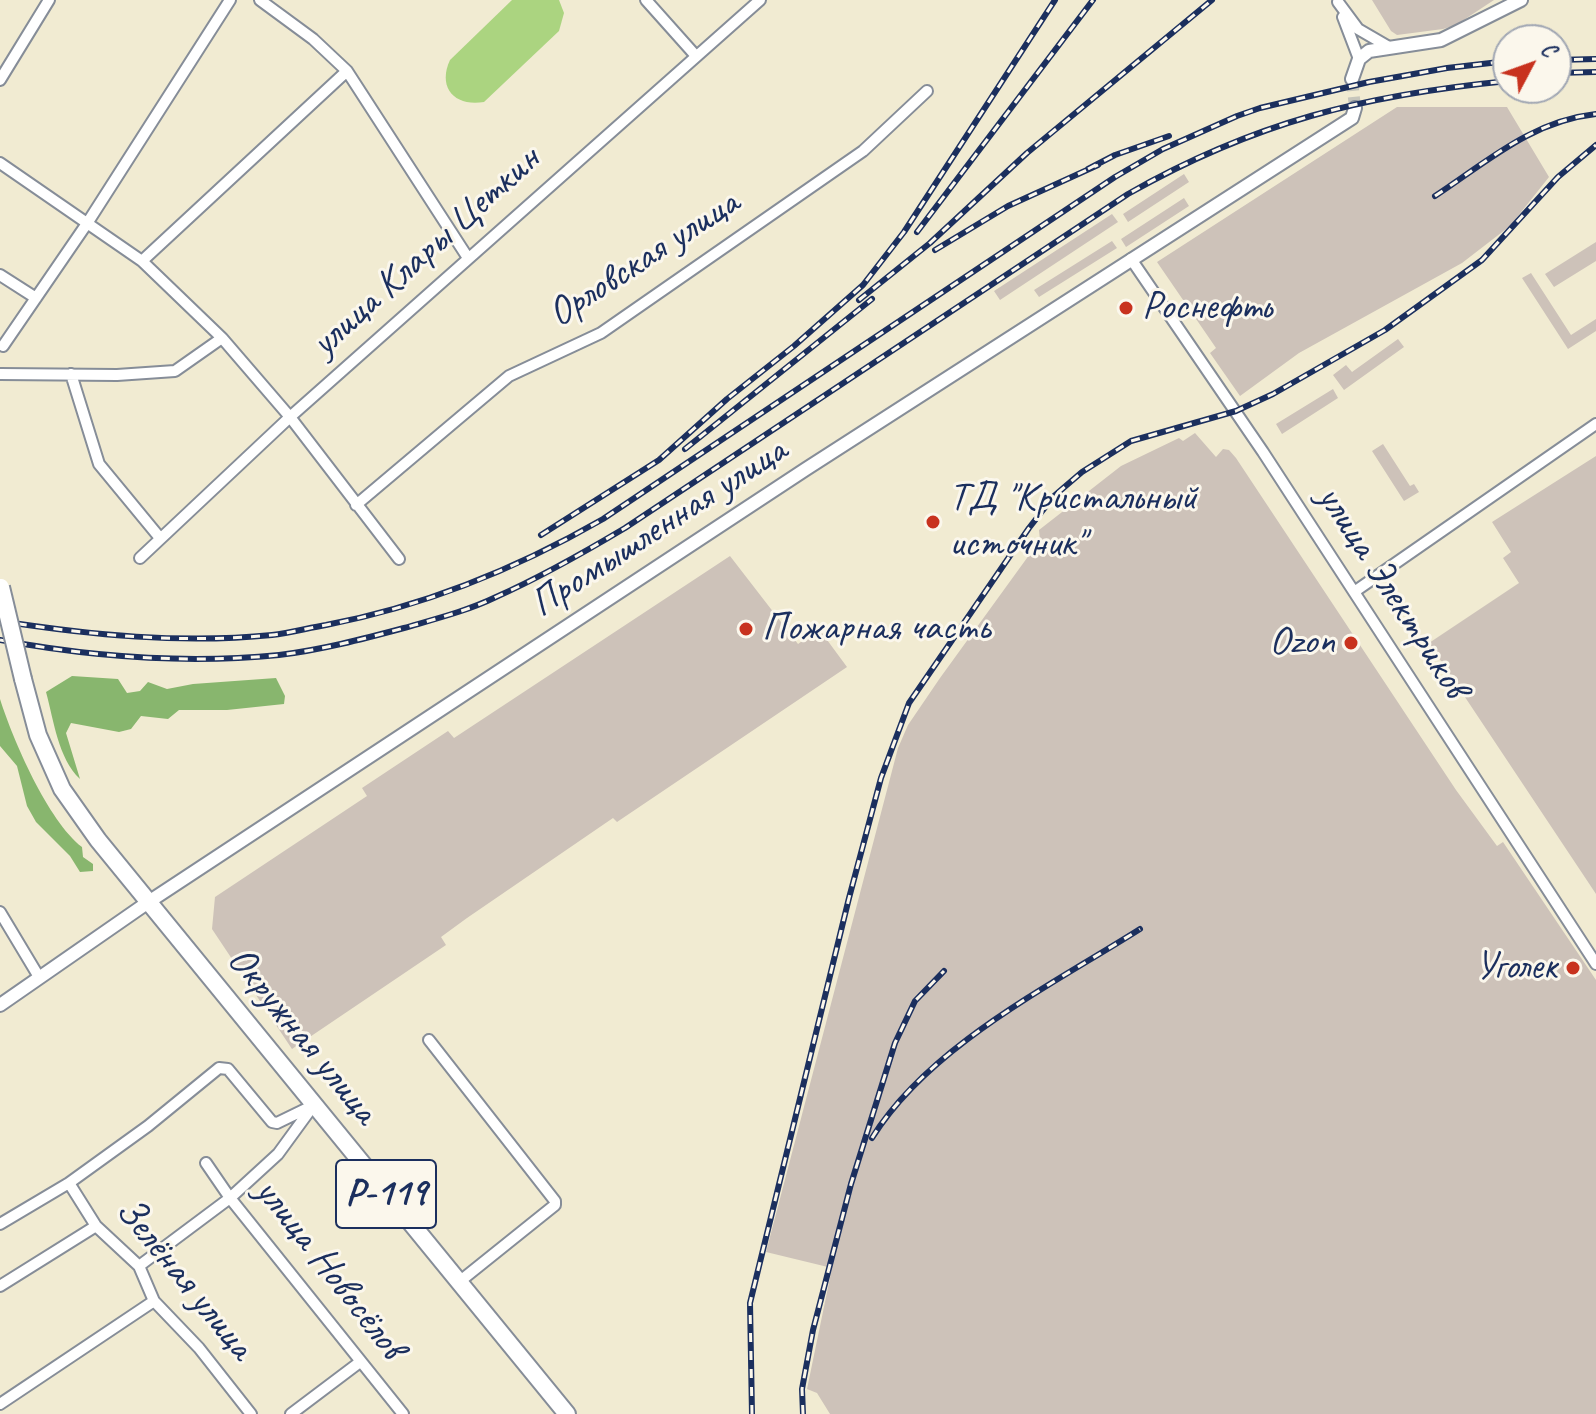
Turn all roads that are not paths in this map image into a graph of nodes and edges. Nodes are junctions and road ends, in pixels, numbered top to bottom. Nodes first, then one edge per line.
1 (49, 0) edge
2 (230, 0) edge
3 (260, 0) edge
4 (646, 0) edge
5 (760, 0) edge
6 (1521, 0) edge
7 (1338, 1) edge
8 (1389, 47) junction
9 (696, 56) junction
10 (1359, 59) junction
11 (347, 71) junction
12 (1352, 79) tunnel mouth
13 (0, 80) edge
14 (927, 91) dead end
15 (1355, 108) dead end
16 (0, 163) edge
17 (88, 222) junction
18 (468, 258) junction
19 (1131, 259) junction
20 (142, 261) junction
21 (0, 275) edge
22 (36, 298) junction
23 (222, 338) junction
24 (3, 346) dead end
25 (0, 374) edge
26 (71, 374) junction
27 (290, 417) junction
28 (1596, 424) edge
29 (356, 505) junction
30 (160, 538) junction
31 (140, 558) dead end
32 (399, 559) dead end
33 (0, 586) edge
34 (1354, 592) junction
35 (147, 903) junction
36 (0, 912) edge
37 (1596, 964) edge
38 (39, 977) junction
39 (0, 1005) edge
40 (429, 1040) dead end
41 (314, 1105) junction
42 (206, 1163) dead end
43 (69, 1183) junction
44 (230, 1198) junction
45 (0, 1224) edge
46 (96, 1226) junction
47 (139, 1266) junction
48 (459, 1282) junction
49 (0, 1286) edge
50 (154, 1301) junction
51 (360, 1362) junction
52 (0, 1404) edge
53 (251, 1414) edge
54 (291, 1414) edge
55 (403, 1414) edge
56 (567, 1414) edge

1 - 13 street
2 - 17 street
3 - 11 street
4 - 9 street
5 - 9 street, улица Клары Цеткин
6 - 8 street
7 - 8 street
7 - 10 street
8 - 10 street
9 - 18 street, улица Клары Цеткин
10 - 12 street
11 - 18 street
11 - 20 street
14 - 29 street, Орловская улица
15 - 19 street, Промышленная улица
16 - 17 street
17 - 20 street
17 - 22 street
18 - 27 street, улица Клары Цеткин
19 - 34 street, улица Электриков
19 - 35 street, Промышленная улица
20 - 23 street
21 - 22 street
22 - 24 street
23 - 26 street
23 - 27 street
25 - 26 street
26 - 30 street
27 - 29 street
27 - 30 street, улица Клары Цеткин
28 - 34 street
29 - 32 street
30 - 31 street, улица Клары Цеткин
33 - 35 highway, Окружная улица / Р-119, bridge
34 - 37 street, улица Электриков
35 - 38 street, Промышленная улица
35 - 41 highway, Окружная улица / Р-119
36 - 38 street
38 - 39 street, Промышленная улица
40 - 48 street
41 - 43 street
41 - 44 street
41 - 48 highway, Окружная улица / Р-119
42 - 44 street, улица Новосёлов
43 - 45 street
43 - 46 street, Зелёная улица
44 - 47 street
44 - 51 street, улица Новосёлов
46 - 47 street, Зелёная улица
46 - 49 street
47 - 50 street, Зелёная улица
48 - 56 highway, Окружная улица / Р-119
50 - 52 street
50 - 53 street, Зелёная улица
51 - 54 street
51 - 55 street, улица Новосёлов

